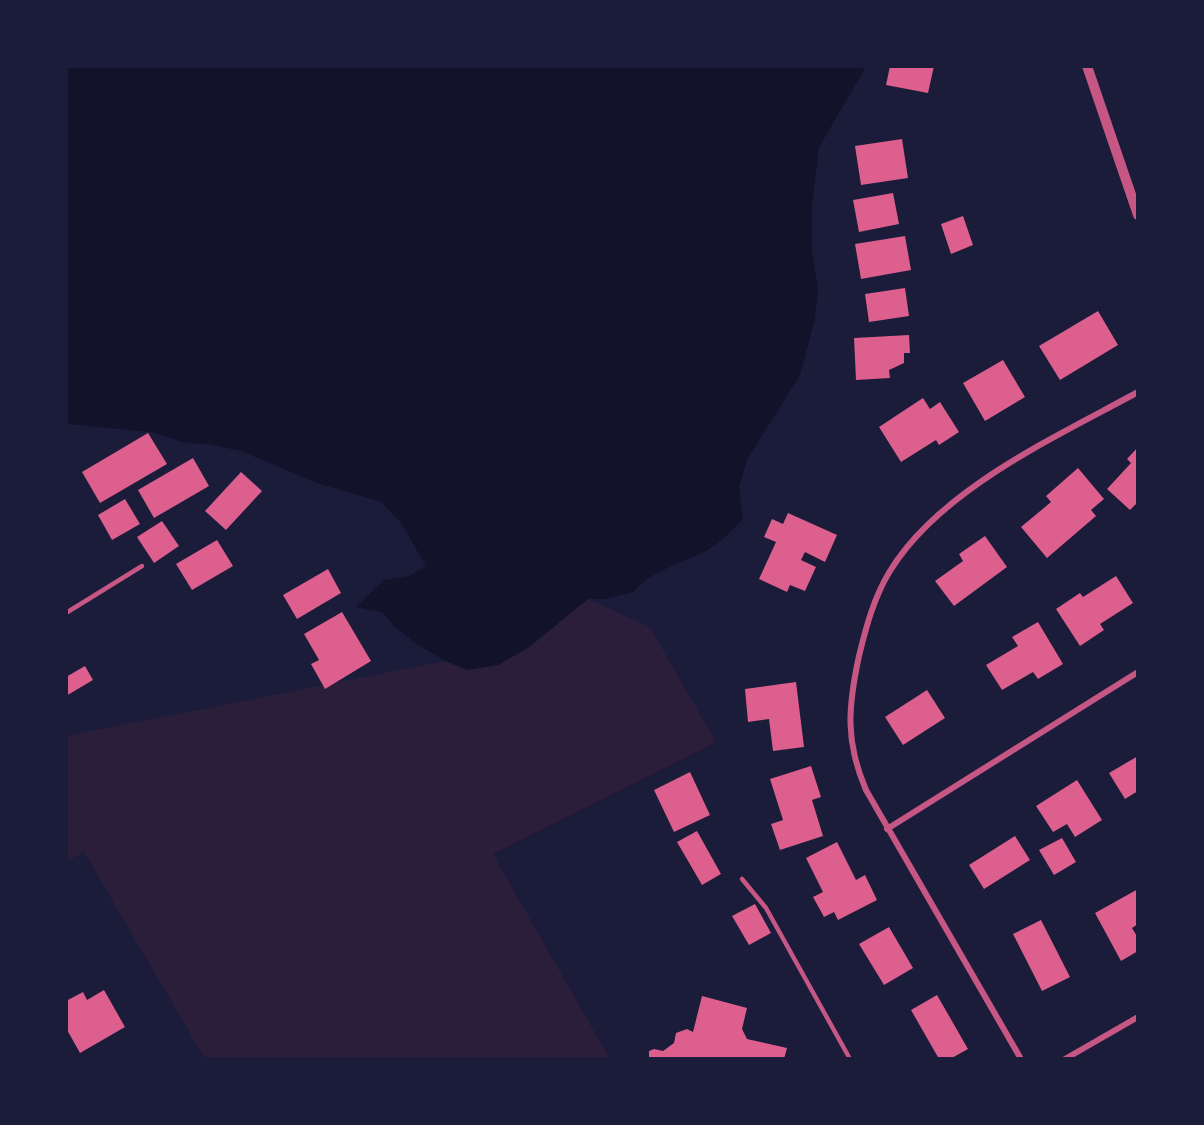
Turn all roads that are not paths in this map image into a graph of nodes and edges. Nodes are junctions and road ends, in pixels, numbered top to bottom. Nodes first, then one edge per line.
1 (1087, 66) edge
2 (1138, 215) edge
3 (1138, 392) edge
4 (142, 566) dead end
5 (66, 613) edge
6 (1138, 672) edge
7 (887, 829) junction
8 (742, 879) dead end
9 (1138, 1017) edge
10 (850, 1059) edge
11 (1021, 1059) edge
12 (1065, 1059) edge

1 - 2 street
3 - 7 street
4 - 5 lane
6 - 7 street
7 - 11 street
8 - 10 lane
9 - 12 street

